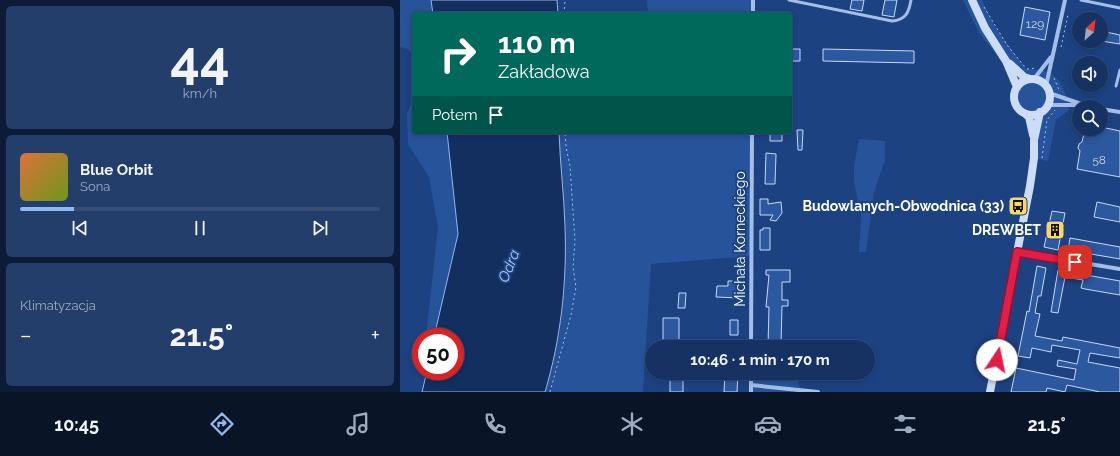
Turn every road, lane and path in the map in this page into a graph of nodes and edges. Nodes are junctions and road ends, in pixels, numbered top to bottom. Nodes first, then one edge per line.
1 (565, 0) edge
2 (753, 0) edge
3 (789, 0) edge
4 (911, 0) edge
5 (972, 0) edge
6 (1065, 0) edge
7 (1081, 0) edge
8 (982, 4) dead end
9 (1120, 8) edge
10 (564, 12) edge
11 (753, 12) edge
12 (1068, 15) dead end
13 (1063, 39) dead end
14 (1052, 55) junction
15 (1006, 61) junction
16 (1040, 69) dead end
17 (1120, 70) edge
18 (1052, 74) dead end
19 (1032, 79) junction
20 (1116, 86) dead end
21 (1017, 87) junction
22 (1047, 90) junction
23 (1061, 95) dead end
24 (1072, 102) edge
25 (1072, 105) edge
26 (1058, 109) dead end
27 (1043, 110) junction
28 (1108, 110) edge
29 (1024, 112) junction
30 (1120, 112) edge
31 (1046, 124) dead end
32 (565, 134) edge
33 (752, 134) edge
34 (1034, 140) junction
35 (1017, 252) junction
36 (1120, 269) edge
37 (751, 340) edge
38 (751, 380) edge
39 (751, 385) junction
40 (550, 392) edge
41 (751, 392) edge
42 (818, 392) edge
43 (990, 392) edge

1 - 10 path
2 - 11 street
3 - 4 lane
5 - 15 main road
6 - 14 street
7 - 9 lane
8 - 16 path
12 - 13 path
14 - 19 street
14 - 22 street
15 - 19 main road
15 - 21 main road
17 - 20 lane
18 - 23 path
19 - 21 main road
19 - 22 main road
21 - 29 main road
22 - 24 street
22 - 27 main road
25 - 27 street
26 - 31 path
27 - 29 main road
27 - 34 main road
28 - 30 street
29 - 34 main road
32 - 40 path
33 - 37 street, Michała Korneckiego
34 - 35 main road
35 - 36 street
35 - 43 main road
38 - 39 street
39 - 41 street
39 - 42 street

